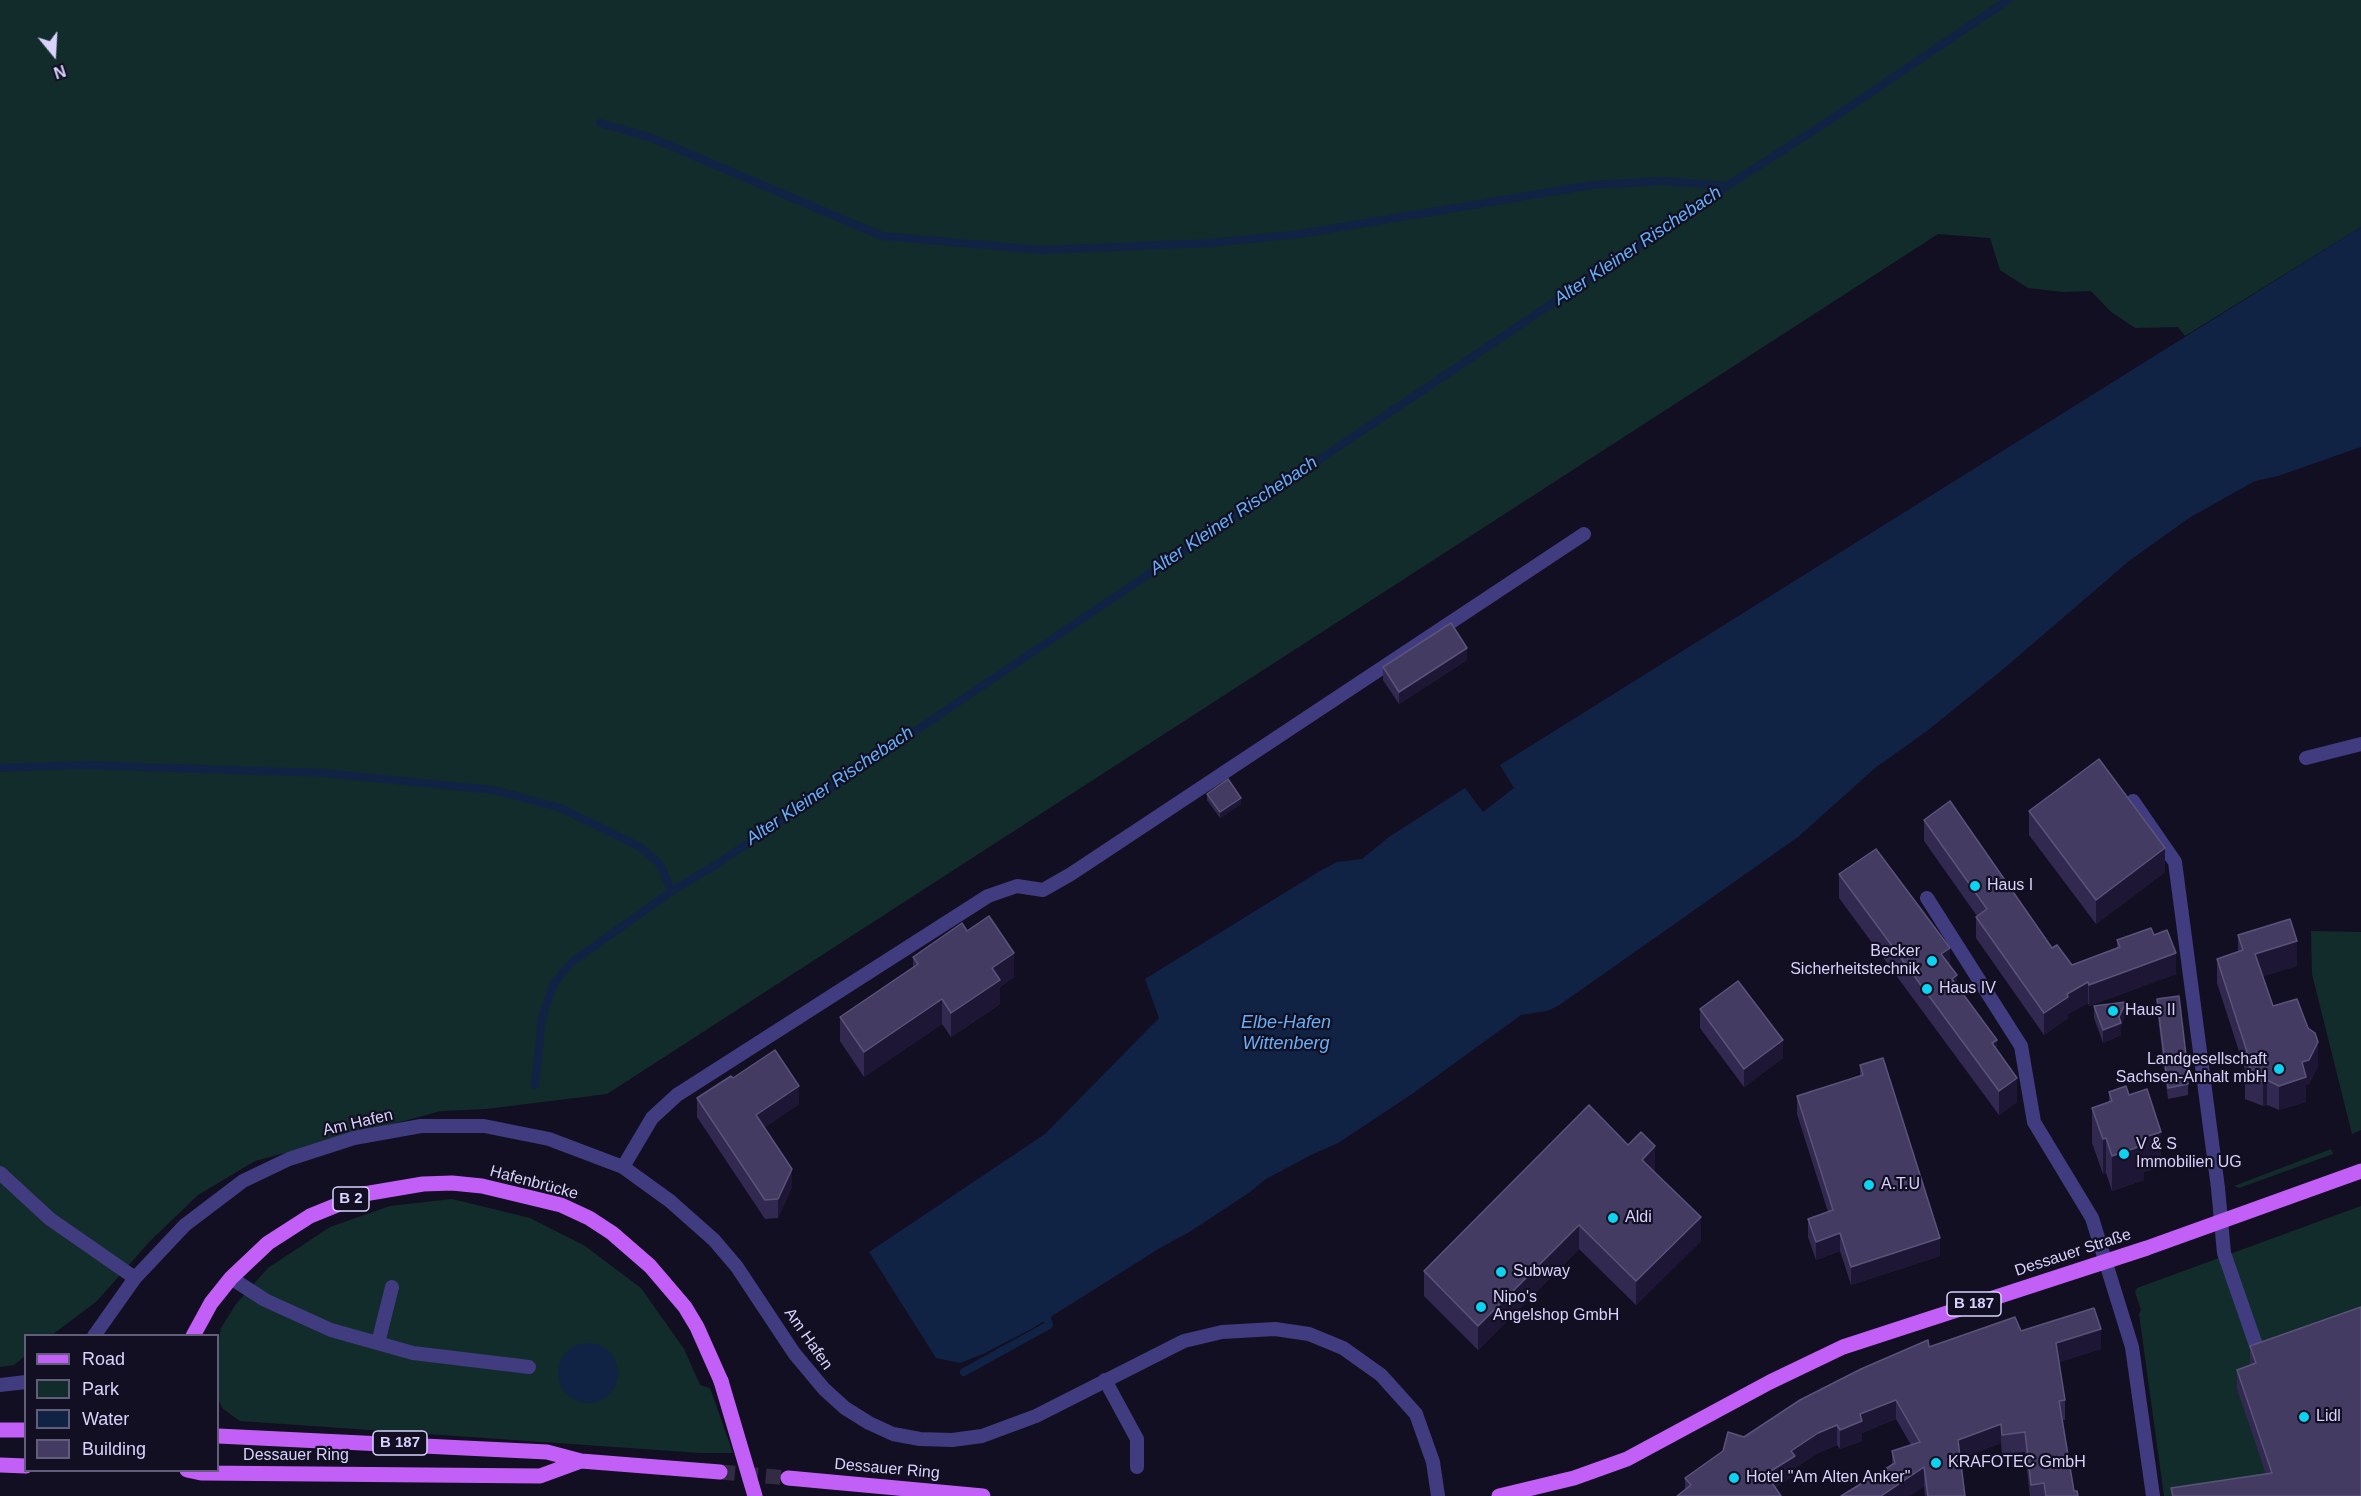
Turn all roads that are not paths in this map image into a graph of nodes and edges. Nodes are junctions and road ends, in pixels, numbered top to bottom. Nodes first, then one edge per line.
1 (1584, 534) dead end
2 (2361, 744) edge
3 (2306, 758) dead end
4 (2133, 801) edge
5 (1927, 898) dead end
6 (623, 1167) junction
7 (2361, 1171) edge
8 (0, 1173) edge
9 (2220, 1222) junction
10 (2106, 1261) junction
11 (135, 1278) junction
12 (231, 1278) junction
13 (392, 1287) dead end
14 (95, 1334) edge
15 (194, 1334) edge
16 (378, 1343) junction
17 (2257, 1348) edge
18 (529, 1367) dead end
19 (1104, 1380) junction
20 (24, 1382) edge
21 (0, 1385) edge
22 (0, 1430) edge
23 (24, 1430) edge
24 (219, 1436) edge
25 (581, 1461) junction
26 (0, 1465) edge
27 (24, 1466) edge
28 (1137, 1467) dead end
29 (197, 1472) edge
30 (720, 1472) tunnel mouth
31 (788, 1478) tunnel mouth
32 (755, 1496) edge
33 (983, 1496) edge
34 (1438, 1496) edge
35 (1499, 1496) edge
36 (2153, 1496) edge

1 - 6 lane
2 - 3 lane
4 - 9 lane
5 - 10 lane
6 - 11 lane, Am Hafen
6 - 19 lane, Am Hafen
7 - 9 main road, Dessauer Straße / B 187
8 - 11 lane
9 - 10 main road, Dessauer Straße / B 187
9 - 17 lane
10 - 35 main road, Dessauer Straße / B 187
10 - 36 lane
11 - 14 lane, Am Hafen
12 - 15 main road, Hafenbrücke / B 2
12 - 16 lane
12 - 32 main road, Hafenbrücke / B 2, bridge
13 - 16 lane
16 - 18 lane
19 - 28 lane
19 - 34 lane, Am Hafen
20 - 21 lane
22 - 23 main road
24 - 25 main road, Dessauer Ring / B 187
25 - 29 main road, Dessauer Ring / B 187
25 - 30 main road, Dessauer Ring / B 187
26 - 27 main road
31 - 33 main road, Dessauer Ring

